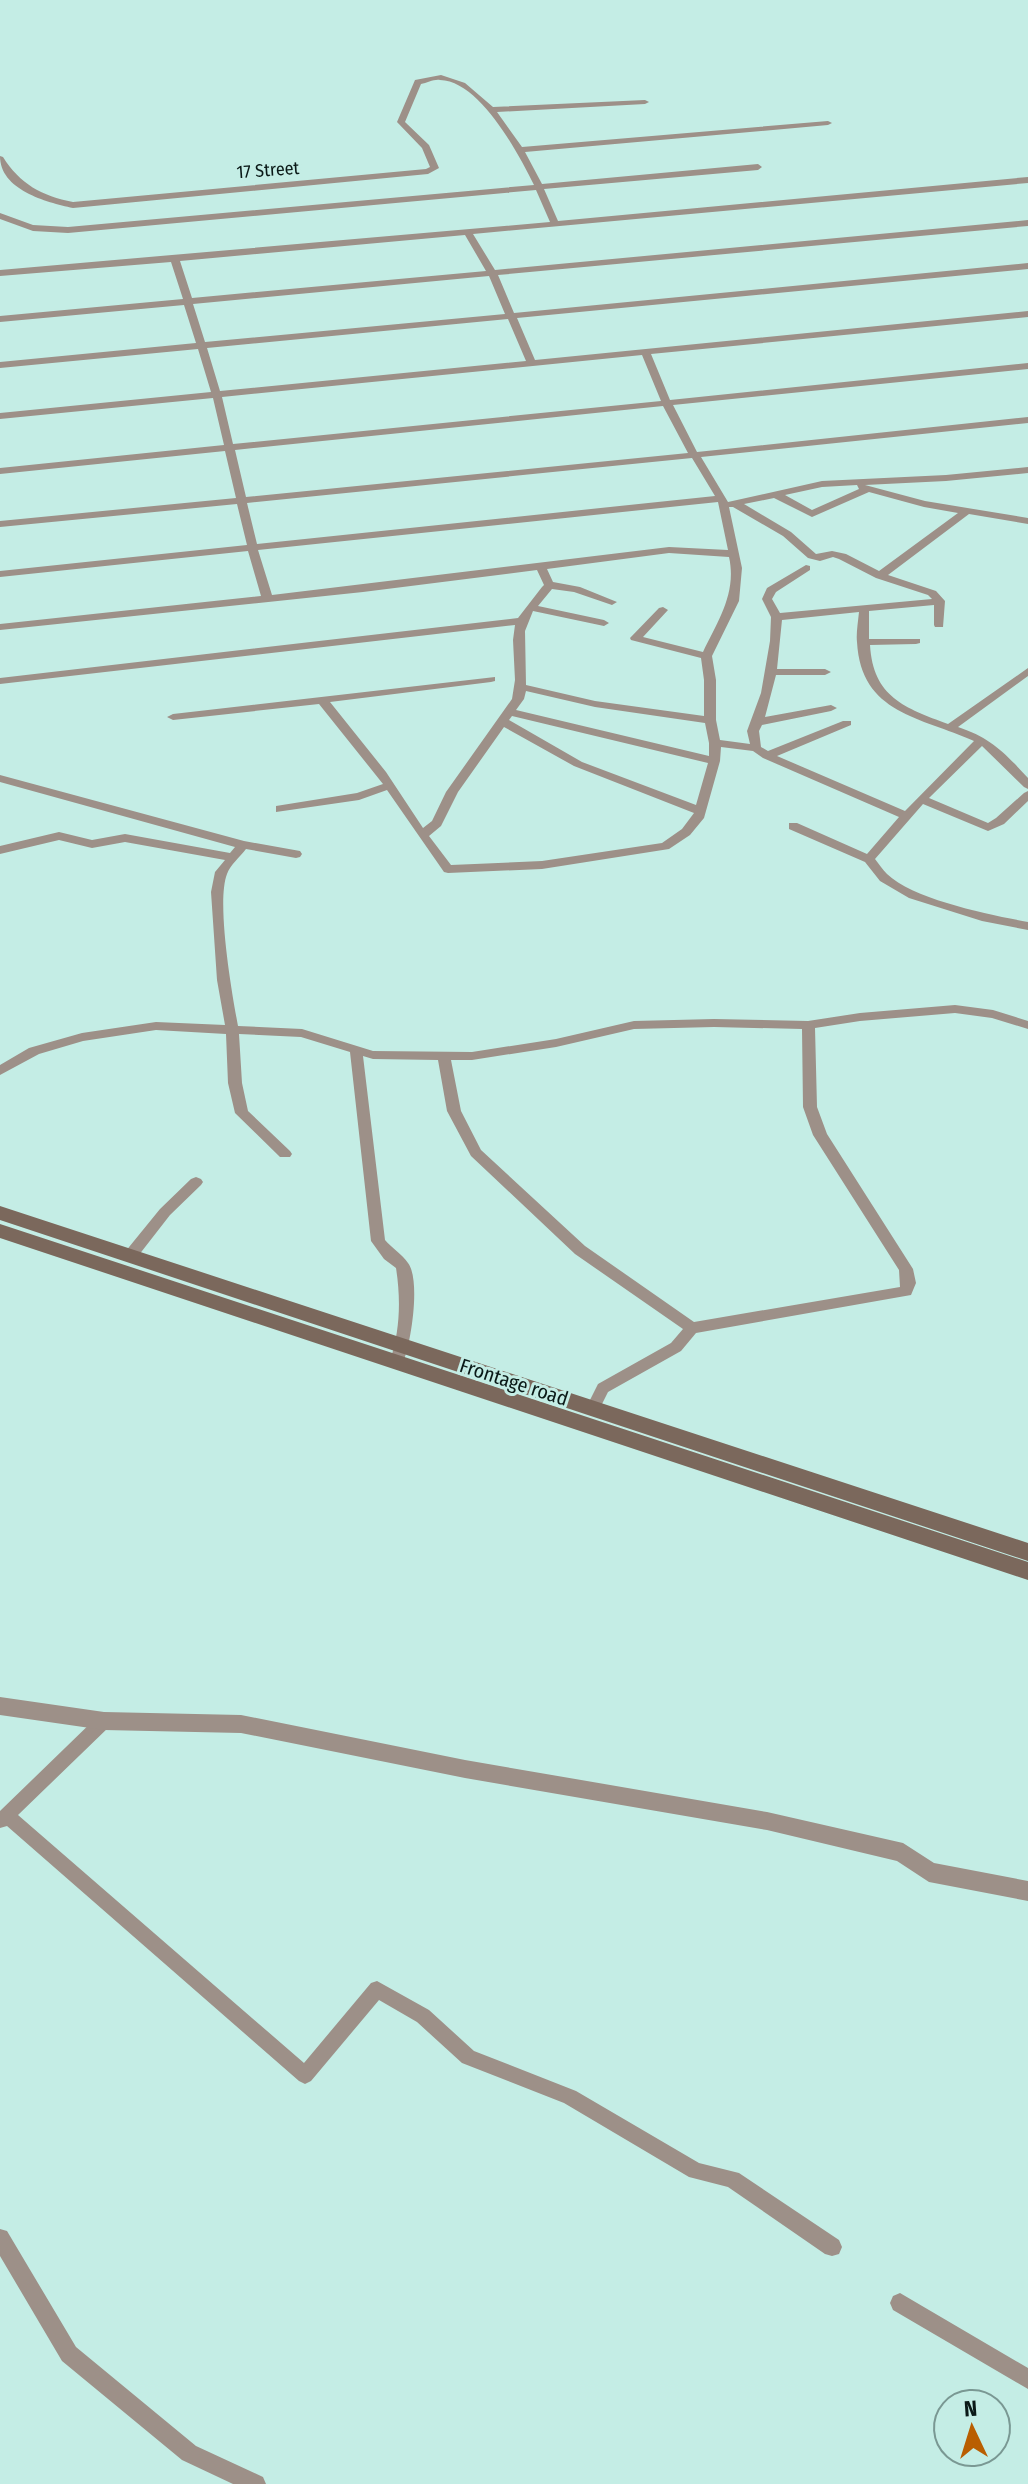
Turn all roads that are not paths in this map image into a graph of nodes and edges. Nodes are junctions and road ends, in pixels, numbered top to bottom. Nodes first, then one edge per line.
1 (645, 102) dead end
2 (490, 110) junction
3 (828, 123) dead end
4 (520, 150) junction
5 (0, 159) edge
6 (758, 167) dead end
7 (1028, 180) edge
8 (539, 185) junction
9 (0, 216) edge
10 (555, 223) junction
11 (1028, 223) edge
12 (467, 231) junction
13 (175, 259) junction
14 (1028, 266) edge
15 (0, 273) edge
16 (493, 275) junction
17 (186, 302) junction
18 (1028, 314) edge
19 (513, 318) junction
20 (0, 319) edge
21 (202, 347) junction
22 (645, 352) junction
23 (532, 364) junction
24 (0, 365) edge
25 (1028, 366) edge
26 (217, 396) junction
27 (666, 402) junction
28 (0, 416) edge
29 (1028, 420) edge
30 (229, 448) junction
31 (693, 453) junction
32 (1028, 470) edge
33 (0, 471) edge
34 (849, 484) junction
35 (868, 489) junction
36 (777, 495) junction
37 (243, 502) junction
38 (727, 502) junction
39 (966, 512) junction
40 (1027, 521) edge
41 (0, 524) edge
42 (253, 550) junction
43 (735, 554) junction
44 (540, 566) junction
45 (806, 568) dead end
46 (0, 574) edge
47 (880, 576) junction
48 (549, 585) junction
49 (267, 598) junction
50 (940, 601) junction
51 (612, 602) dead end
52 (533, 608) junction
53 (864, 608) junction
54 (663, 610) dead end
55 (776, 617) junction
56 (522, 621) junction
57 (604, 623) dead end
58 (939, 625) dead end
59 (0, 627) edge
60 (916, 641) dead end
61 (862, 642) junction
62 (706, 656) junction
63 (1028, 671) edge
64 (771, 672) junction
65 (825, 672) dead end
66 (491, 679) dead end
67 (0, 681) edge
68 (522, 687) junction
69 (322, 700) junction
70 (831, 708) dead end
71 (173, 717) dead end
72 (506, 717) junction
73 (710, 720) junction
74 (759, 722) junction
75 (847, 723) dead end
76 (949, 728) junction
77 (982, 740) junction
78 (715, 743) junction
79 (761, 752) junction
80 (714, 761) junction
81 (0, 778) edge
82 (390, 785) junction
83 (1028, 785) edge
84 (1028, 795) edge
85 (921, 799) junction
86 (280, 809) dead end
87 (700, 811) junction
88 (907, 816) junction
89 (793, 826) dead end
90 (422, 835) junction
91 (243, 845) junction
92 (0, 850) edge
93 (296, 854) dead end
94 (231, 857) junction
95 (869, 859) junction
96 (1028, 926) edge
97 (808, 1025) junction
98 (1028, 1025) edge
99 (232, 1029) junction
100 (356, 1051) junction
101 (444, 1056) junction
102 (0, 1071) edge
103 (285, 1154) dead end
104 (196, 1182) dead end
105 (0, 1213) edge
106 (0, 1231) edge
107 (130, 1256) junction
108 (692, 1328) junction
109 (400, 1354) junction
110 (593, 1408) junction
111 (1028, 1552) edge
112 (1028, 1571) edge
113 (0, 1706) edge
114 (104, 1721) junction
115 (4, 1819) edge
116 (1028, 1891) edge
117 (0, 2238) edge
118 (832, 2247) dead end
119 (900, 2303) dead end
120 (1028, 2379) edge
121 (256, 2484) edge

1 - 2 street
2 - 4 street
2 - 5 street, 17 Street
3 - 4 street
4 - 8 street
6 - 8 street
7 - 10 street
8 - 9 street
8 - 10 street
10 - 12 street
11 - 16 street
12 - 13 street
12 - 16 street
13 - 15 street
13 - 17 street
14 - 19 street
16 - 17 street
16 - 19 street
17 - 20 street
17 - 21 street
18 - 22 street
19 - 21 street
19 - 23 street
21 - 24 street
21 - 26 street
22 - 23 street
22 - 27 street
23 - 26 street
25 - 27 street
26 - 28 street
26 - 30 street
27 - 30 street
27 - 31 street
29 - 31 street
30 - 33 street
30 - 37 street
31 - 37 street
31 - 38 street
32 - 34 street
34 - 35 street
34 - 36 street
35 - 36 street
35 - 39 street
36 - 38 street
37 - 41 street
37 - 42 street
38 - 42 street
38 - 43 street
38 - 47 street
39 - 40 street
39 - 47 street
42 - 46 street
42 - 49 street
43 - 44 street
43 - 62 street
44 - 48 street
44 - 49 street
45 - 55 street
47 - 50 street
48 - 51 street
48 - 52 street
49 - 59 street
50 - 53 street
50 - 58 street
52 - 56 street
52 - 57 street
53 - 55 street
53 - 61 street
54 - 62 street
55 - 64 street
56 - 67 street
56 - 68 street
60 - 61 street
61 - 76 street
62 - 73 street
63 - 76 street
64 - 65 street
64 - 74 street
66 - 69 street
68 - 72 street
68 - 73 street
69 - 71 street
69 - 82 street
70 - 74 street
72 - 80 street
72 - 87 street
72 - 90 street
73 - 78 street
74 - 79 street
75 - 79 street
76 - 77 street
77 - 83 street
77 - 85 street
78 - 79 street
78 - 80 street
79 - 88 street
80 - 87 street
81 - 91 street
82 - 86 street
82 - 90 street
84 - 85 street
85 - 88 street
87 - 90 street
88 - 95 street
89 - 95 street
91 - 93 street
91 - 94 street
92 - 94 street
94 - 99 street
95 - 96 street
97 - 98 street
97 - 101 street
97 - 108 street
99 - 100 street
99 - 102 street
99 - 103 street
100 - 101 street
100 - 109 street
101 - 108 street
104 - 107 street
105 - 107 main road, Frontage road
106 - 109 main road
107 - 109 main road, Frontage road
108 - 110 street
109 - 110 main road, Frontage road
109 - 112 main road
110 - 111 main road, Frontage road
113 - 114 street
114 - 115 street
114 - 116 street
115 - 118 street
117 - 121 street
119 - 120 street

